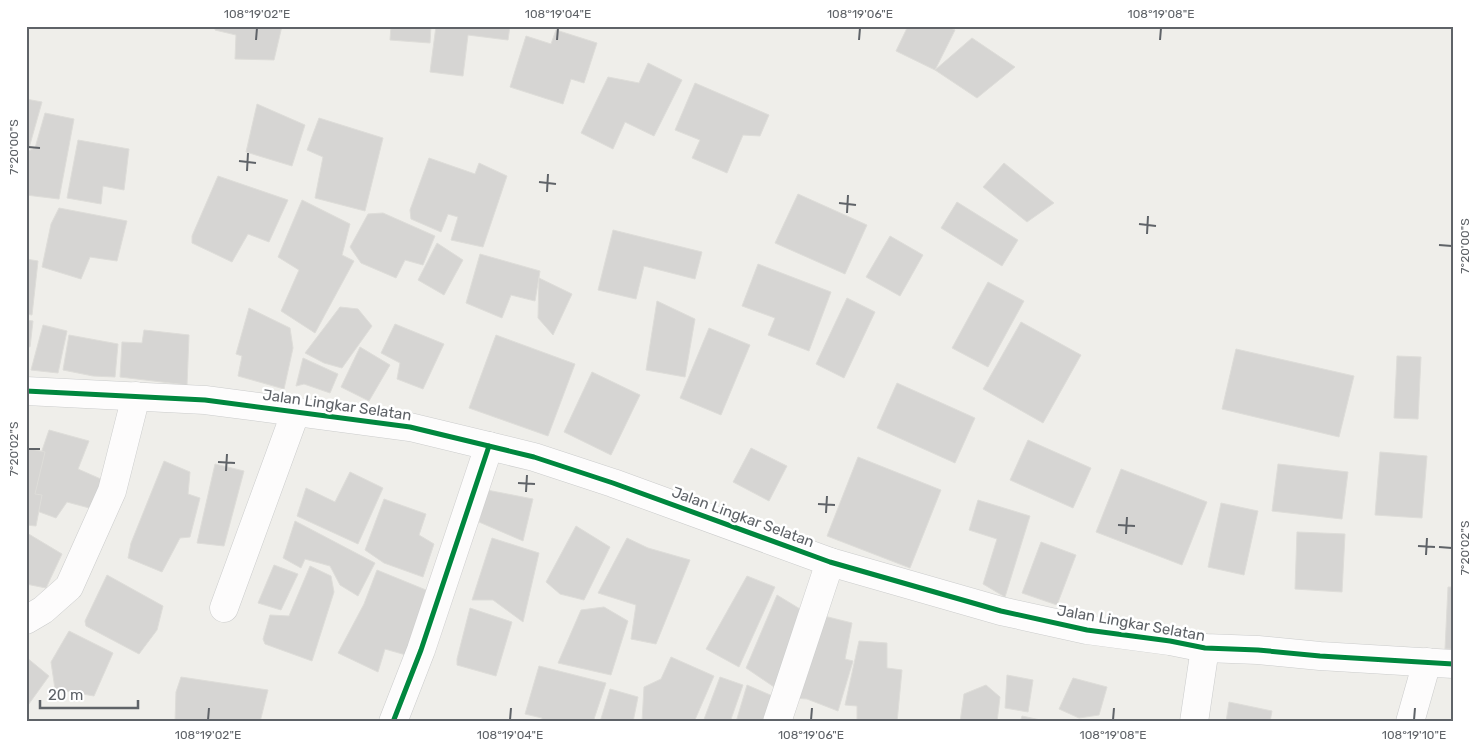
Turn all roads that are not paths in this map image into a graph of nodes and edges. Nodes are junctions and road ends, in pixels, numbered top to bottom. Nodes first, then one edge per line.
1 (26, 391) edge
2 (136, 396) junction
3 (296, 412) junction
4 (489, 446) junction
5 (830, 562) junction
6 (224, 608) dead end
7 (26, 620) edge
8 (1205, 648) junction
9 (1440, 663) edge
10 (393, 722) edge
11 (777, 722) edge
12 (1194, 722) edge
13 (1410, 722) edge

1 - 2 street, Jalan Lingkar Selatan
2 - 3 street, Jalan Lingkar Selatan
2 - 7 street
3 - 4 street, Jalan Lingkar Selatan
3 - 6 street
4 - 5 street, Jalan Lingkar Selatan
4 - 10 street
5 - 8 street, Jalan Lingkar Selatan
5 - 11 street
8 - 9 street, Jalan Lingkar Selatan
8 - 12 street
9 - 13 street

